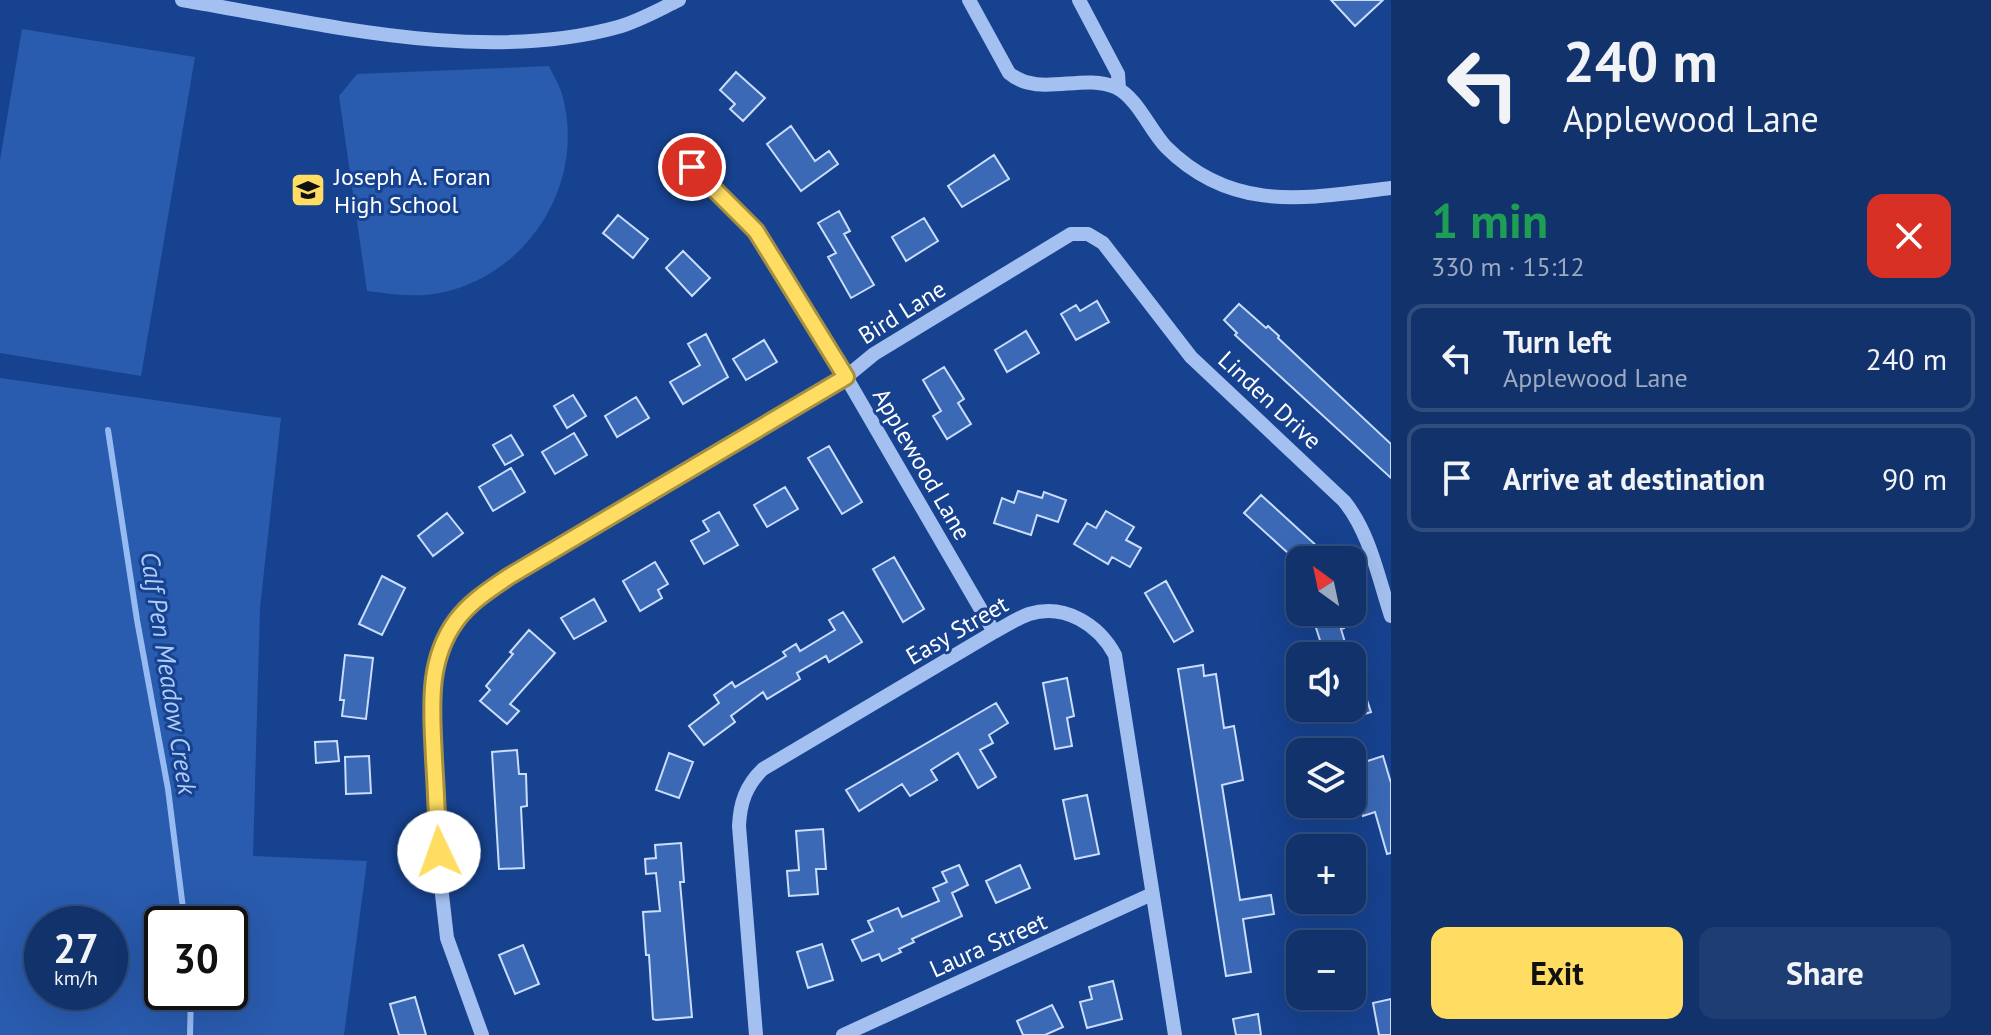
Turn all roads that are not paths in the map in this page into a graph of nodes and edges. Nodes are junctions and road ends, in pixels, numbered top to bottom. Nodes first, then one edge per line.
1 (182, 0) edge
2 (679, 0) edge
3 (969, 0) edge
4 (1079, 0) edge
5 (653, 6) edge
6 (1119, 89) junction
7 (692, 167) dead end
8 (1391, 188) edge
9 (1088, 234) joint
10 (846, 377) junction
11 (1391, 616) edge
12 (994, 632) junction
13 (1152, 894) junction
14 (482, 1035) edge
15 (756, 1035) edge
16 (843, 1035) edge
17 (1175, 1035) edge

1 - 5 street
2 - 5 street
3 - 6 street
4 - 6 street
6 - 8 street
7 - 10 street, Applewood Lane
9 - 10 street, Bird Lane
9 - 11 street, Linden Drive
10 - 12 street, Applewood Lane
10 - 14 street, Bird Lane
12 - 13 street, Easy Street
12 - 15 street, Easy Street
13 - 16 street, Laura Street
13 - 17 street, Easy Street

